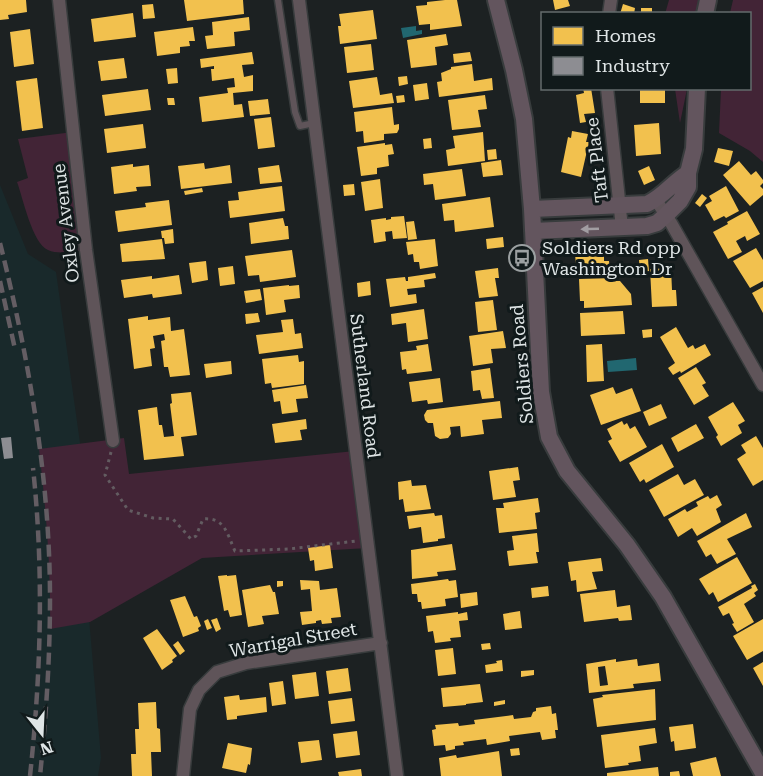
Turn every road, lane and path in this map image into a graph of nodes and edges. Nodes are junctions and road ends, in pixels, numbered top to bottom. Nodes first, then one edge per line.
1 (59, 0) edge
2 (278, 0) edge
3 (299, 0) edge
4 (496, 0) edge
5 (607, 90) edge
6 (697, 90) edge
7 (314, 123) junction
8 (688, 173) junction
9 (656, 200) junction
10 (621, 206) junction
11 (532, 209) junction
12 (666, 215) junction
13 (622, 228) junction
14 (533, 231) junction
15 (763, 385) edge
16 (113, 441) joint
17 (367, 539) junction
18 (381, 644) junction
19 (763, 773) edge
20 (183, 776) edge
21 (397, 776) edge

1 - 16 street, Oxley Avenue
2 - 7 lane
3 - 7 street, Sutherland Road
4 - 11 street, Soldiers Road
5 - 10 street, Taft Place
6 - 8 street
7 - 17 street, Sutherland Road
8 - 9 street
8 - 12 street
9 - 10 street
9 - 12 street
10 - 11 street
10 - 13 street, Taft Place
11 - 14 street, Soldiers Road
12 - 13 street
12 - 15 street
13 -> 14 street
14 - 19 street, Soldiers Road
16 - 17 path
17 - 18 street, Sutherland Road
18 - 20 street, Warrigal Street
18 - 21 street, Sutherland Road

